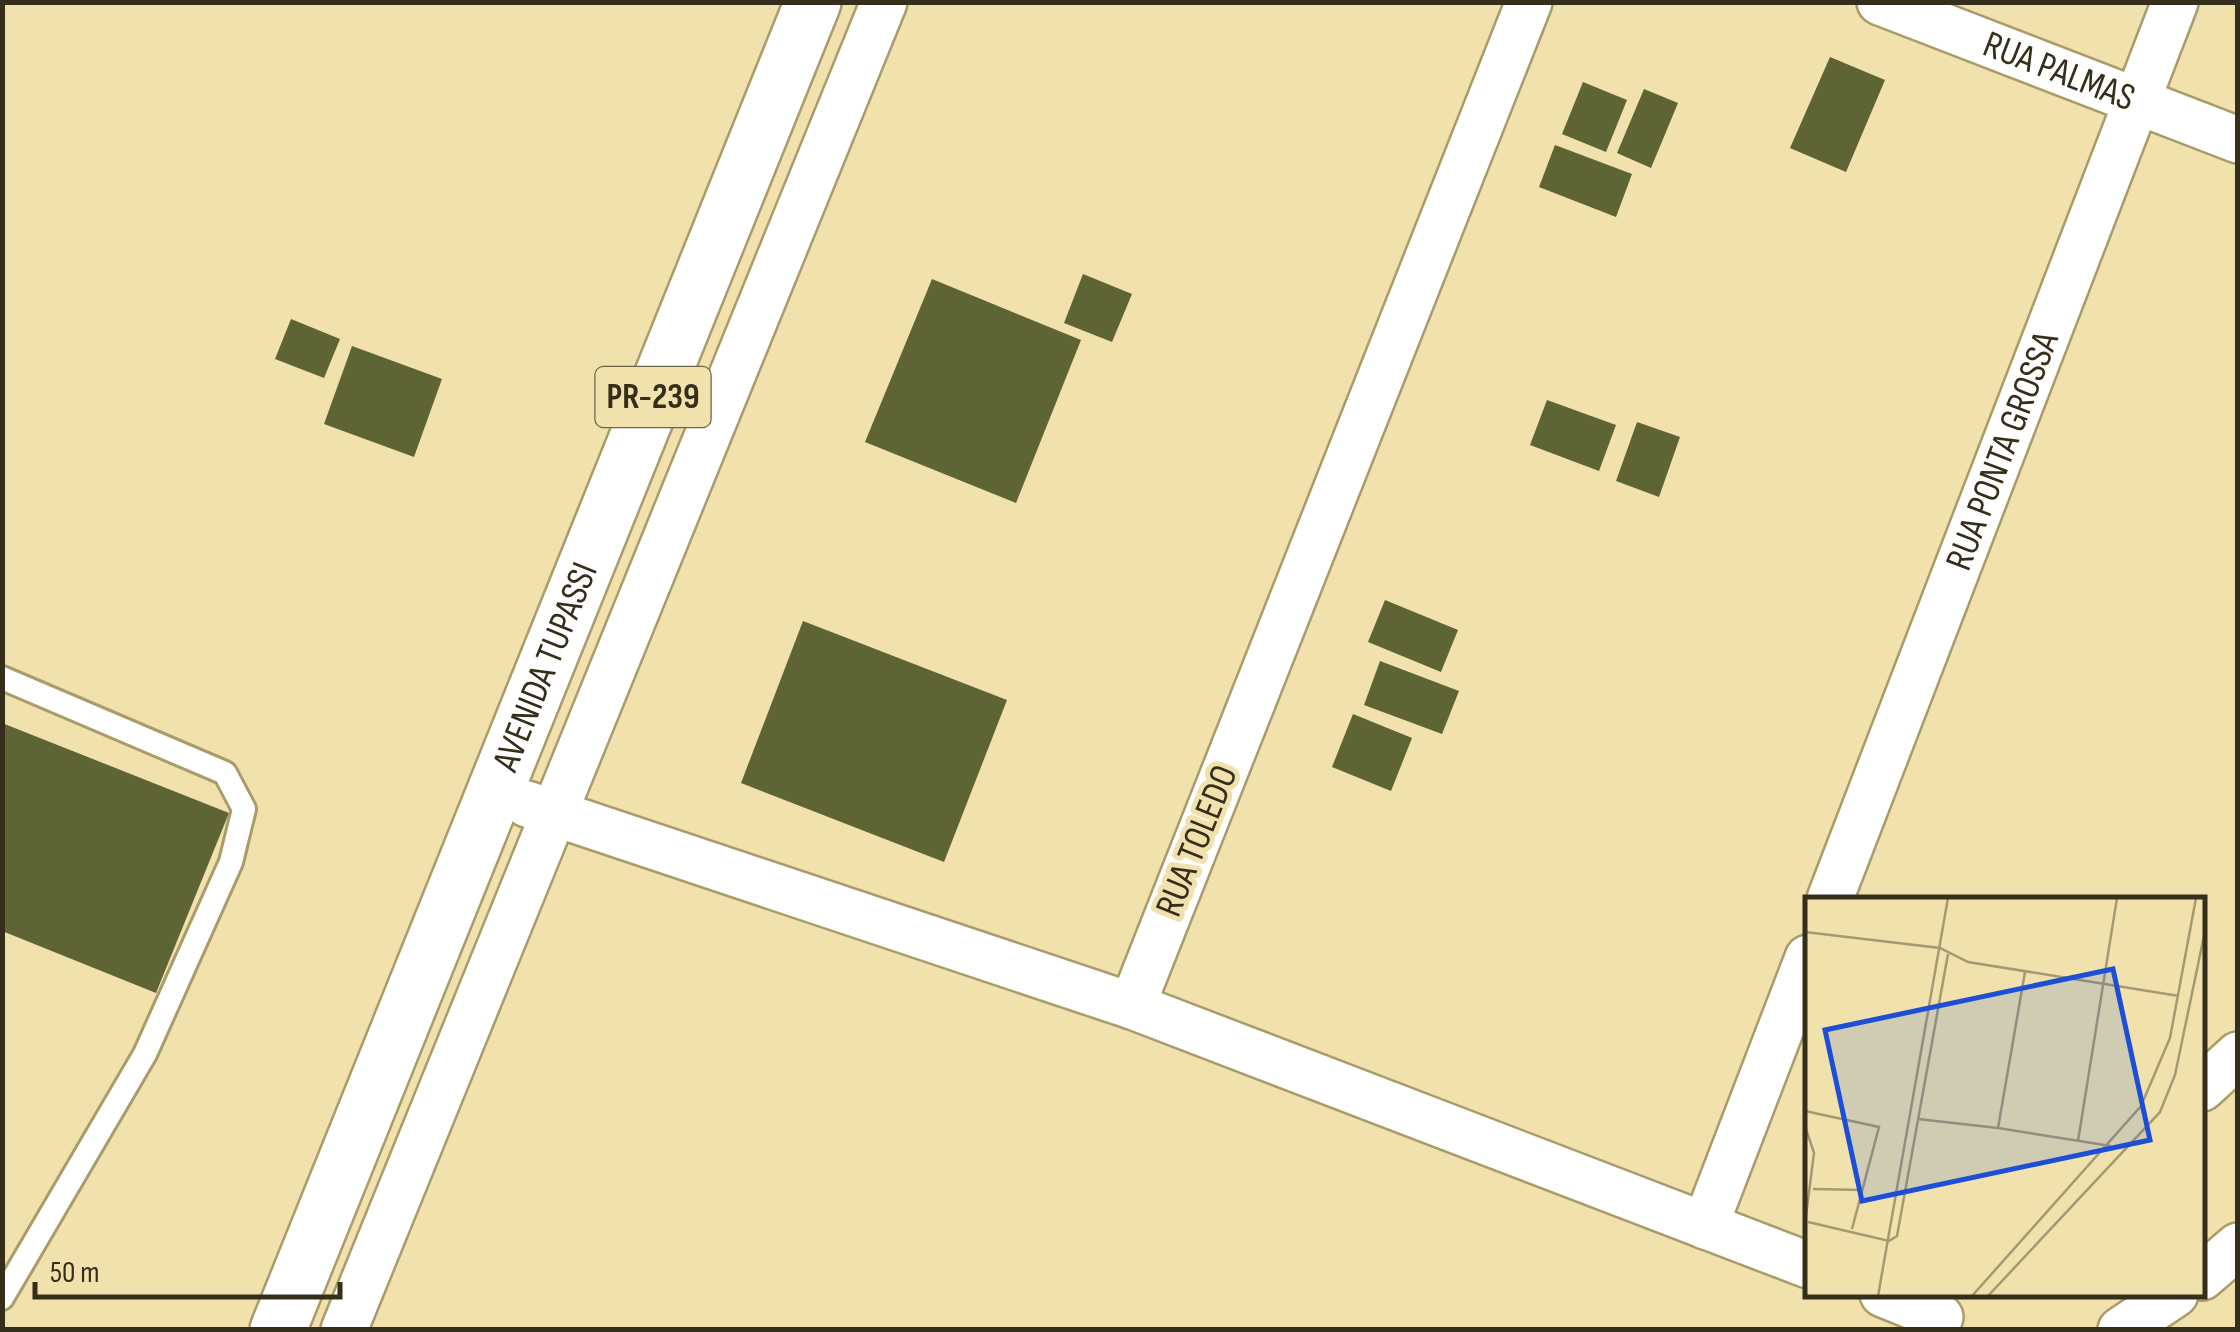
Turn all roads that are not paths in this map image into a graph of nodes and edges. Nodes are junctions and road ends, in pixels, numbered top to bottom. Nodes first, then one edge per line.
1 (813, 2) edge
2 (884, 2) edge
3 (1528, 2) edge
4 (1880, 2) edge
5 (2175, 2) edge
6 (2136, 102) junction
7 (2238, 140) edge
8 (2, 678) edge
9 (494, 791) junction
10 (553, 814) junction
11 (1831, 897) edge
12 (1805, 966) edge
13 (1132, 1006) junction
14 (2238, 1055) edge
15 (2205, 1085) edge
16 (1705, 1226) junction
17 (2, 1244) edge
18 (2238, 1246) edge
19 (26, 1250) junction
20 (1805, 1265) edge
21 (2205, 1274) edge
22 (1892, 1297) edge
23 (2170, 1297) edge
24 (2, 1298) edge
25 (1943, 1314) edge
26 (278, 1330) edge
27 (344, 1330) edge
28 (2121, 1330) edge

1 - 9 main road, AVENIDA TUPASSI / PR-239
2 - 10 street
3 - 13 street, RUA TOLEDO
4 - 6 street, RUA PALMAS
5 - 6 street, RUA PONTA GROSSA
6 - 7 street, RUA PALMAS
6 - 11 street, RUA PONTA GROSSA
8 - 19 lane
9 - 10 street
9 - 26 main road, AVENIDA TUPASSI / PR-239
10 - 13 street
10 - 27 street
12 - 16 street
13 - 16 street
14 - 15 street
16 - 20 street
17 - 19 lane
18 - 21 street
19 - 24 lane
22 - 25 street
23 - 28 street

